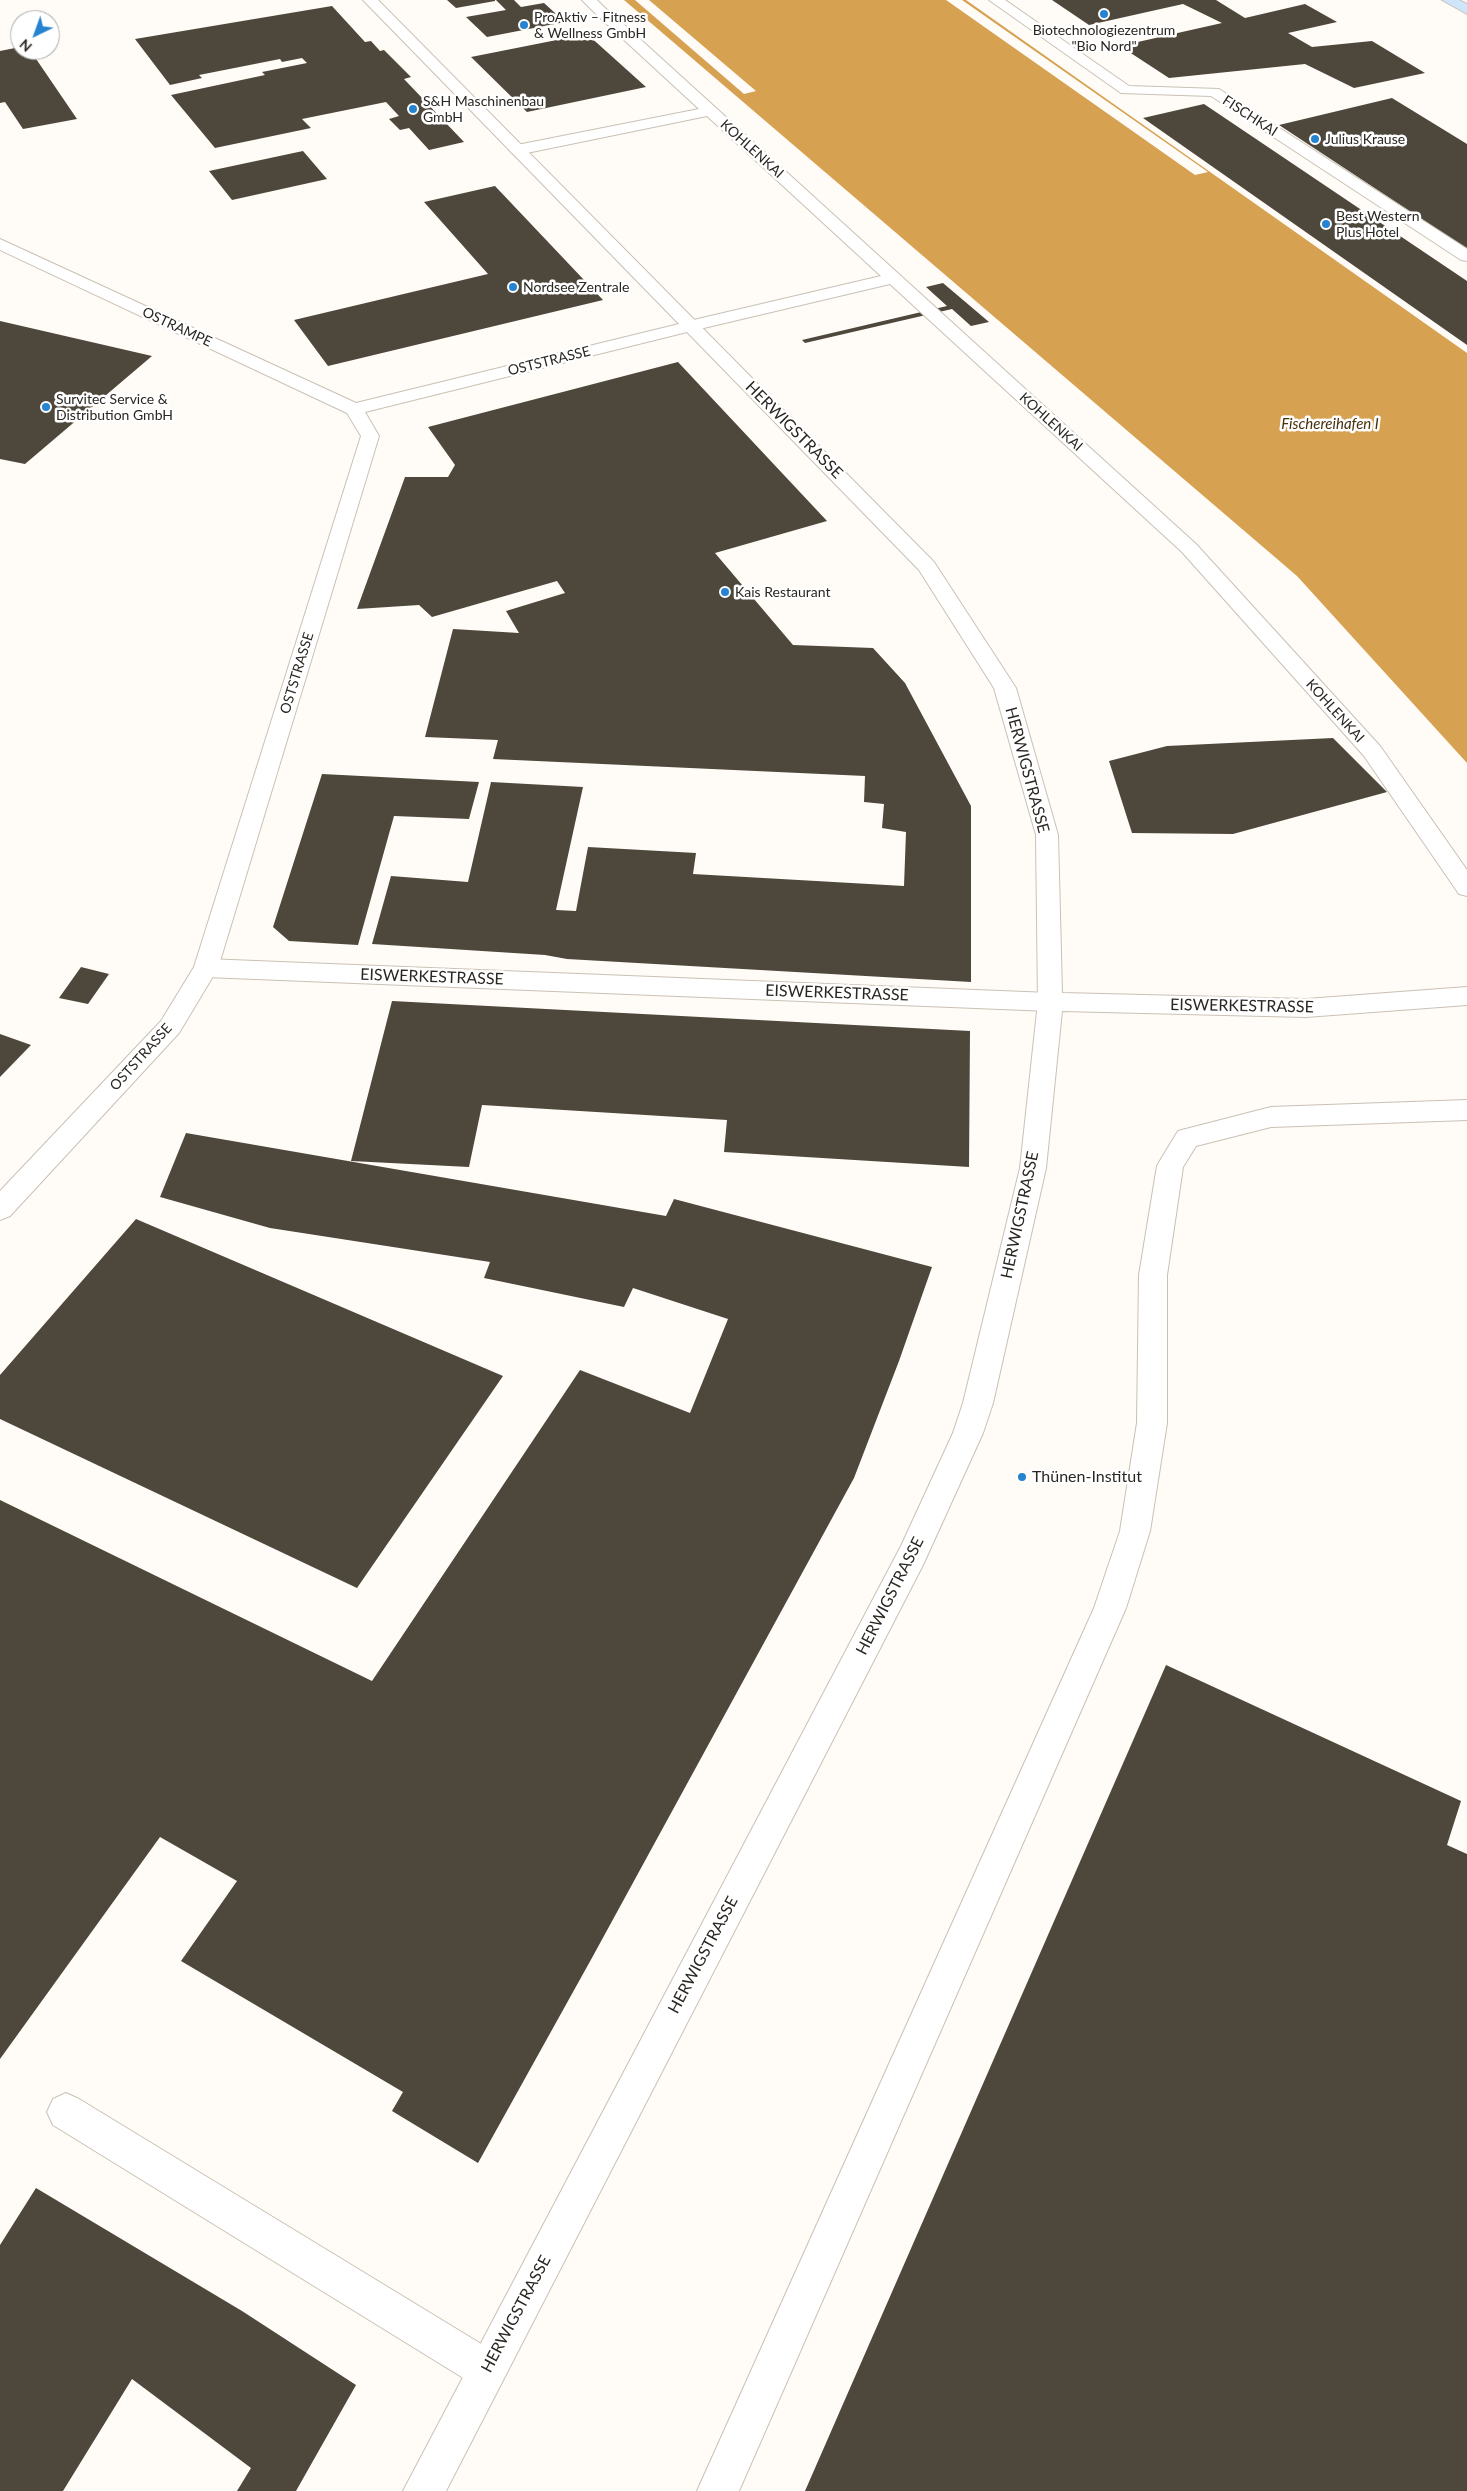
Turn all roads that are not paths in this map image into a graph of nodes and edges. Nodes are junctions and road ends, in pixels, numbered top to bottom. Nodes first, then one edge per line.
1 (370, 0) edge
2 (589, 0) edge
3 (996, 0) edge
4 (1449, 0) edge
5 (1467, 10) edge
6 (711, 111) junction
7 (518, 150) junction
8 (0, 244) edge
9 (1467, 256) edge
10 (893, 278) junction
11 (691, 326) junction
12 (354, 409) junction
13 (1467, 888) edge
14 (206, 968) junction
15 (1467, 996) edge
16 (1050, 1002) junction
17 (1467, 1110) edge
18 (0, 1209) edge
19 (66, 2112) dead end
20 (487, 2370) junction
21 (424, 2491) edge
22 (718, 2491) edge

1 - 7 street, HERWIGSTRASSE
2 - 6 street, KOHLENKAI
3 - 9 street, FISCHKAI
4 - 5 street
6 - 7 street
6 - 10 street, KOHLENKAI
7 - 11 street, HERWIGSTRASSE
8 - 12 street, OSTRAMPE
10 - 11 street, OSTSTRASSE
10 - 13 street, KOHLENKAI
11 - 12 street, OSTSTRASSE
11 - 16 street, HERWIGSTRASSE
12 - 14 street, OSTSTRASSE
14 - 16 street, EISWERKESTRASSE
14 - 18 street, OSTSTRASSE
15 - 16 street, EISWERKESTRASSE
16 - 20 street, HERWIGSTRASSE
17 - 22 street
19 - 20 street
20 - 21 street, HERWIGSTRASSE

